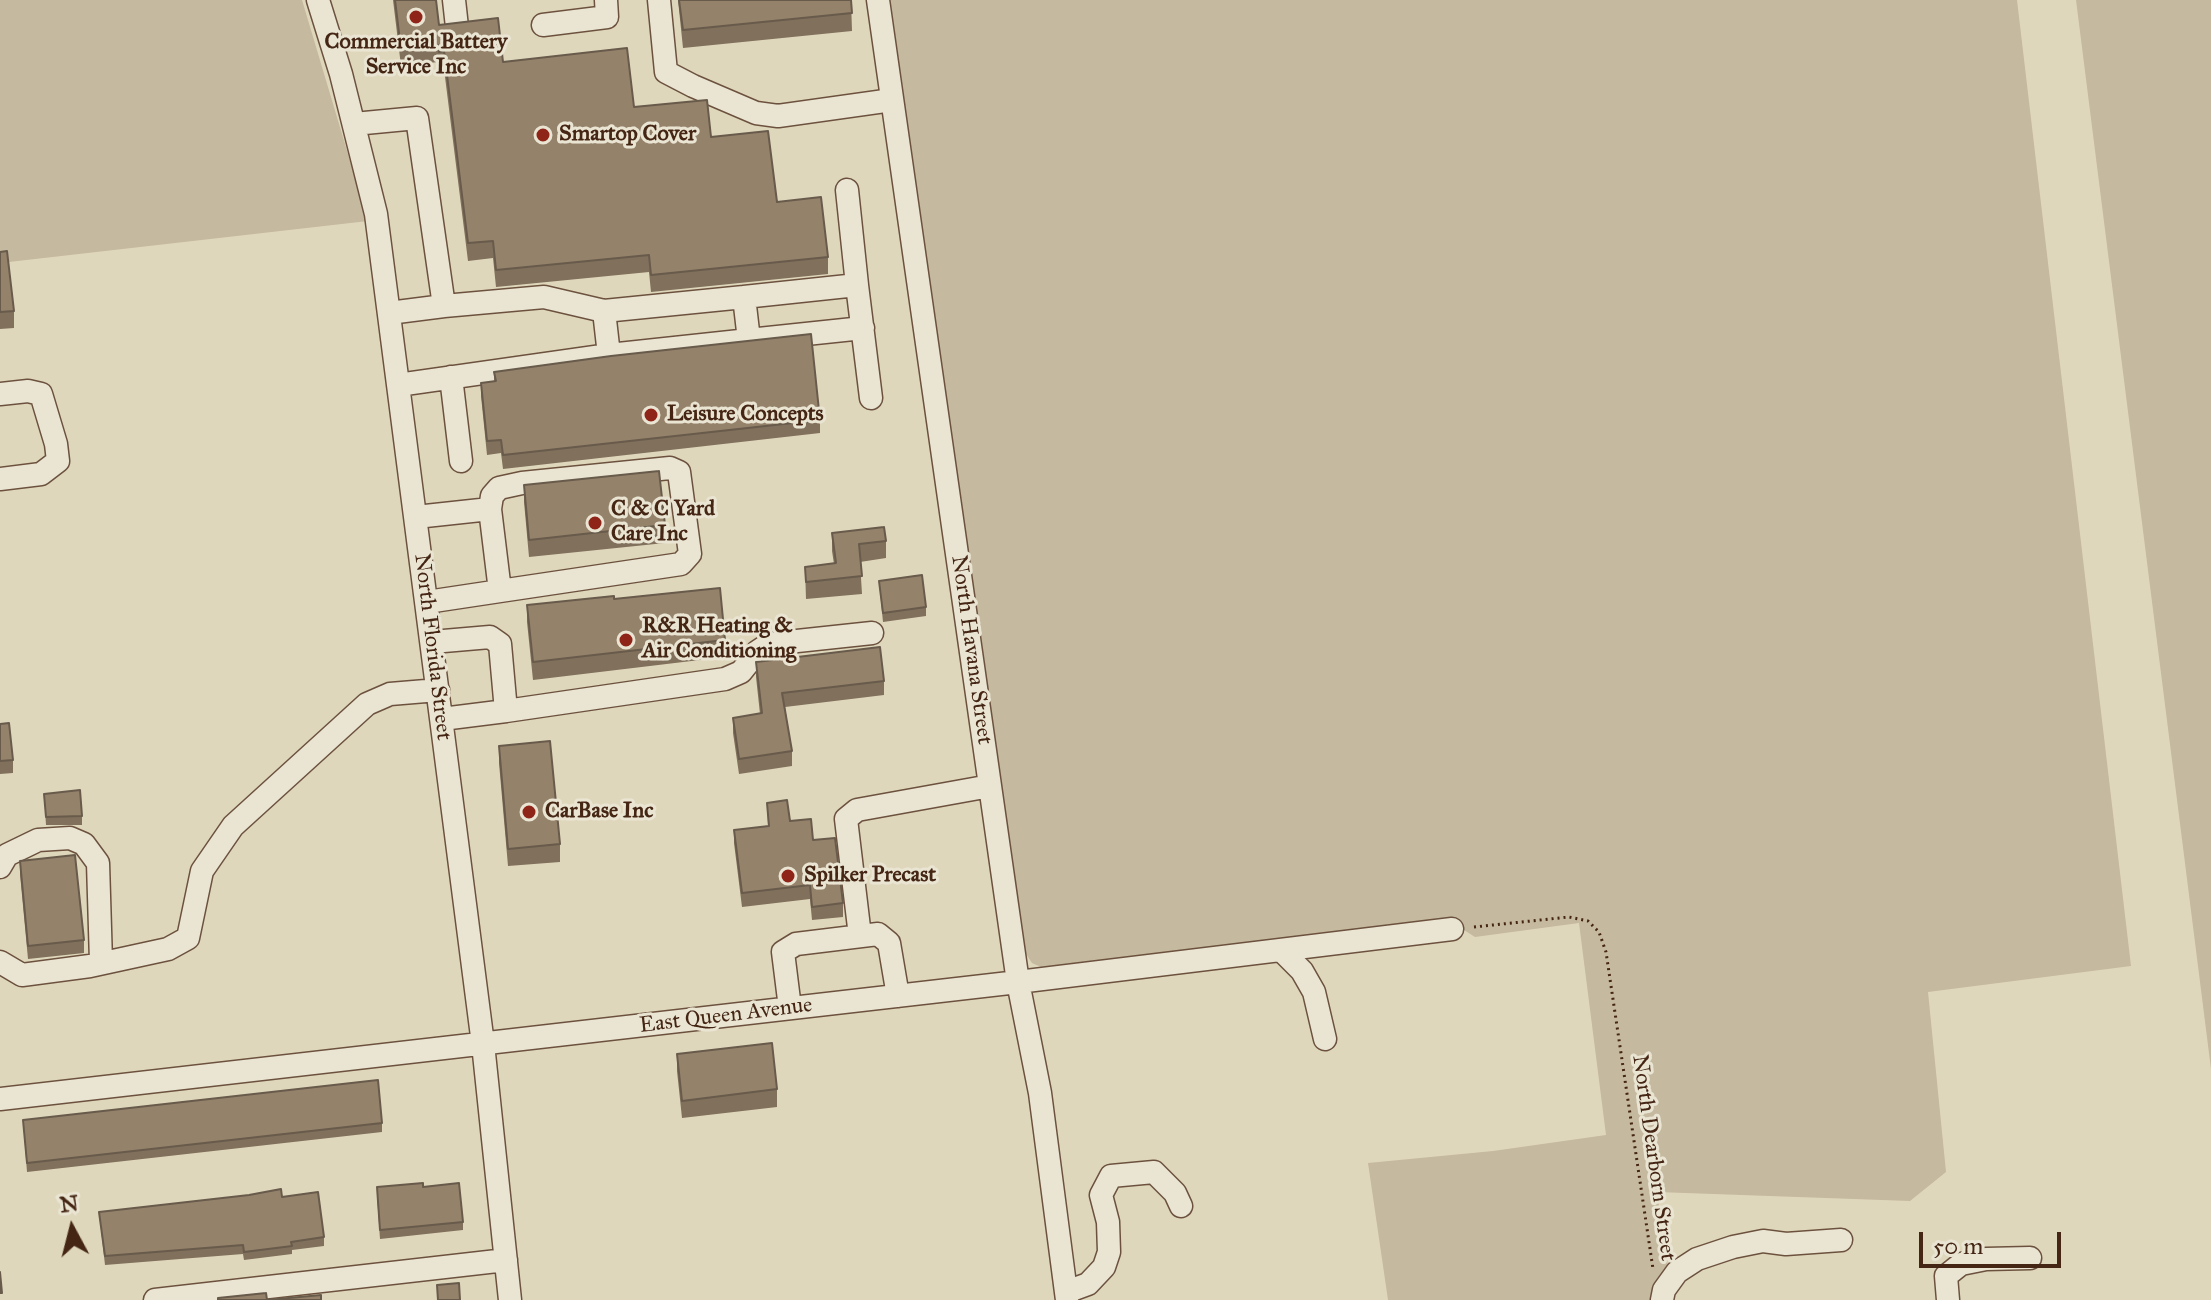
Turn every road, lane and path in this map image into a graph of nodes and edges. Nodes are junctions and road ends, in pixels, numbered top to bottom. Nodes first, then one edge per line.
1 (318, 0) edge
2 (454, 0) edge
3 (606, 0) edge
4 (659, 0) edge
5 (878, 0) edge
6 (543, 25) dead end
7 (457, 27) edge
8 (892, 100) junction
9 (354, 124) junction
10 (847, 190) dead end
11 (857, 285) junction
12 (744, 297) junction
13 (444, 306) junction
14 (604, 311) junction
15 (389, 313) junction
16 (863, 328) junction
17 (749, 340) junction
18 (609, 355) junction
19 (451, 377) junction
20 (398, 385) junction
21 (0, 394) edge
22 (871, 398) dead end
23 (461, 461) dead end
24 (0, 479) edge
25 (490, 509) junction
26 (416, 517) junction
27 (500, 591) junction
28 (427, 602) junction
29 (872, 633) dead end
30 (432, 642) junction
31 (438, 690) junction
32 (506, 711) junction
33 (442, 719) junction
34 (990, 786) junction
35 (0, 867) edge
36 (1452, 929) joint
37 (860, 936) junction
38 (1282, 951) junction
39 (0, 962) edge
40 (101, 962) junction
41 (1018, 982) junction
42 (898, 996) junction
43 (790, 1008) junction
44 (1325, 1039) dead end
45 (483, 1044) junction
46 (0, 1099) edge
47 (1181, 1206) dead end
48 (1841, 1240) dead end
49 (2030, 1258) dead end
50 (506, 1260) junction
51 (1653, 1269) dead end
52 (1066, 1296) edge
53 (155, 1300) edge
54 (510, 1300) edge
55 (1662, 1300) edge
56 (1948, 1300) edge

1 - 9 street, North Florida Street
2 - 7 street
3 - 6 street
4 - 8 street
5 - 8 street, North Havana Street
8 - 34 street, North Havana Street
9 - 13 street
9 - 15 street, North Florida Street
10 - 11 street
11 - 12 street
11 - 16 street
12 - 14 street
12 - 17 street
13 - 14 street
13 - 15 street
14 - 18 street
15 - 20 street, North Florida Street
16 - 17 street
16 - 22 street
17 - 18 street
18 - 19 street
19 - 20 street
19 - 23 street
20 - 26 street, North Florida Street
21 - 24 street
25 - 26 street
25 - 27 street
25 - 27 street
26 - 28 street, North Florida Street
27 - 28 street
28 - 30 street, North Florida Street
29 - 32 street
30 - 31 street, North Florida Street
30 - 32 street
31 - 33 street, North Florida Street
31 - 40 street
32 - 33 street
33 - 45 street, North Florida Street
34 - 37 street
34 - 41 street, North Havana Street
35 - 40 street
36 - 38 street, East Queen Avenue
36 - 51 path, North Dearborn Street
37 - 42 street
37 - 43 street
38 - 41 street, East Queen Avenue
38 - 44 street
39 - 40 street
41 - 42 street, East Queen Avenue
41 - 52 street, North Havana Street
42 - 43 street, East Queen Avenue
43 - 45 street, East Queen Avenue
45 - 46 street, East Queen Avenue
45 - 50 street, North Florida Street
47 - 52 street
48 - 55 street
49 - 56 street
50 - 53 street
50 - 54 street, North Florida Street

